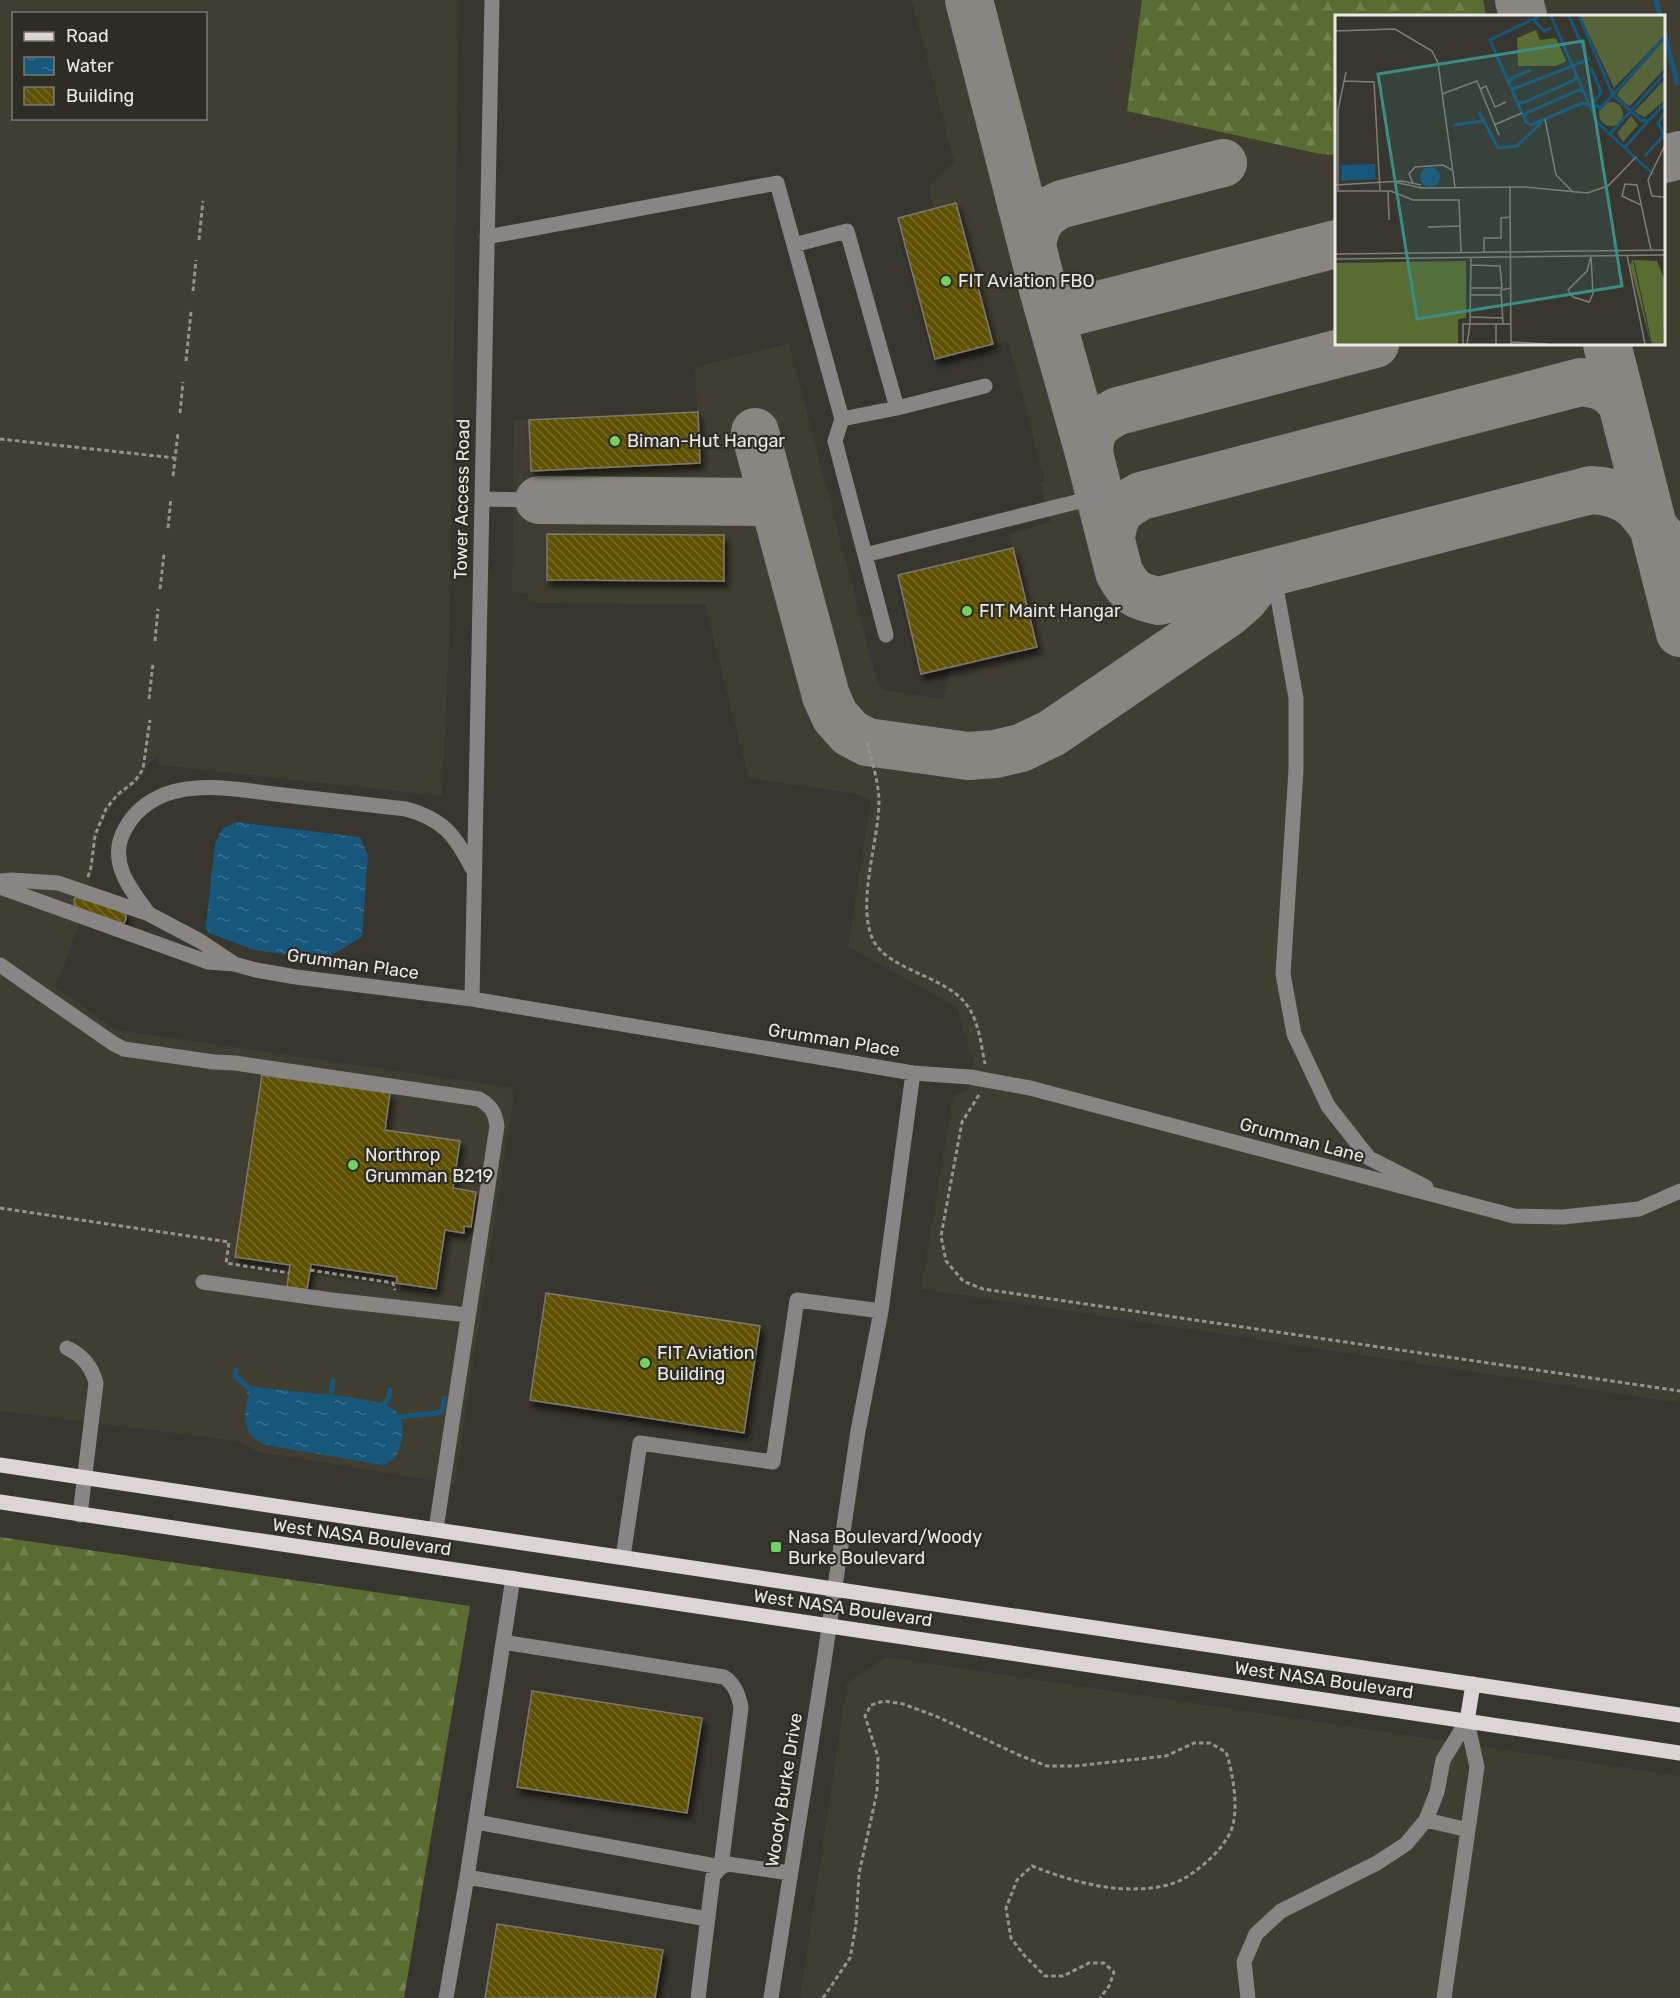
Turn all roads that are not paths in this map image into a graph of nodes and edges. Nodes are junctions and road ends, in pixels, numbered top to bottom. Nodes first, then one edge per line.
1 (492, 0) edge
2 (487, 237) junction
3 (794, 245) junction
4 (985, 386) dead end
5 (897, 408) junction
6 (842, 419) junction
7 (1100, 496) dead end
8 (482, 499) junction
9 (539, 500) dead end
10 (865, 555) junction
11 (1273, 571) dead end
12 (886, 635) dead end
13 (473, 870) junction
14 (0, 881) edge
15 (0, 887) edge
16 (149, 914) junction
17 (234, 964) junction
18 (0, 965) edge
19 (472, 999) junction
20 (913, 1073) junction
21 (1680, 1191) edge
22 (1453, 1201) junction
23 (203, 1282) dead end
24 (881, 1311) junction
25 (468, 1315) junction
26 (67, 1348) dead end
27 (0, 1465) edge
28 (85, 1477) junction
29 (0, 1502) edge
30 (80, 1515) junction
31 (436, 1529) junction
32 (622, 1557) junction
33 (513, 1578) junction
34 (835, 1588) junction
35 (830, 1626) junction
36 (503, 1642) junction
37 (1473, 1684) junction
38 (1680, 1715) edge
39 (1467, 1721) junction
40 (1680, 1753) edge
41 (1426, 1820) junction
42 (476, 1822) junction
43 (1468, 1830) junction
44 (722, 1867) junction
45 (790, 1873) junction
46 (467, 1877) junction
47 (708, 1919) junction
48 (446, 1998) edge
49 (698, 1998) edge
50 (771, 1998) edge
51 (1248, 1998) edge
52 (1444, 1998) edge

1 - 2 street, Tower Access Road
2 - 3 street
2 - 8 street, Tower Access Road
3 - 5 street
3 - 6 street
4 - 5 street
5 - 6 street
6 - 10 street
7 - 10 street
8 - 9 street
8 - 13 street, Tower Access Road
10 - 12 street
11 - 22 street
13 - 16 street
13 - 19 street, Tower Access Road
14 - 16 street, Grumman Place
15 - 17 street, Grumman Place
16 - 17 street, Grumman Place
17 - 19 street, Grumman Place
18 - 25 street
19 - 20 street, Grumman Place
20 - 22 street, Grumman Lane
20 - 24 street, Grumman Place
21 - 22 street, Grumman Lane
23 - 25 street
24 - 32 street
24 - 34 street, Grumman Place
25 - 31 street
26 - 28 street
27 - 28 main road, West NASA Boulevard
28 - 30 street
28 - 31 main road, West NASA Boulevard
29 - 30 main road, West NASA Boulevard
30 - 33 main road, West NASA Boulevard
31 - 32 main road, West NASA Boulevard
32 - 34 main road, West NASA Boulevard
33 - 35 main road, West NASA Boulevard
33 - 36 street
34 - 35 street, Woody Burke Drive
34 - 37 main road, West NASA Boulevard
35 - 39 main road, West NASA Boulevard
35 - 45 street, Woody Burke Drive
36 - 42 street
36 - 44 street
37 - 38 main road, West NASA Boulevard
37 - 39 main road
39 - 40 main road, West NASA Boulevard
39 - 41 street
39 - 43 street
41 - 43 street
41 - 51 street
42 - 44 street
42 - 46 street
43 - 52 street
44 - 45 street
44 - 47 street
45 - 50 street, Woody Burke Drive
46 - 47 street
46 - 48 street
47 - 49 street

